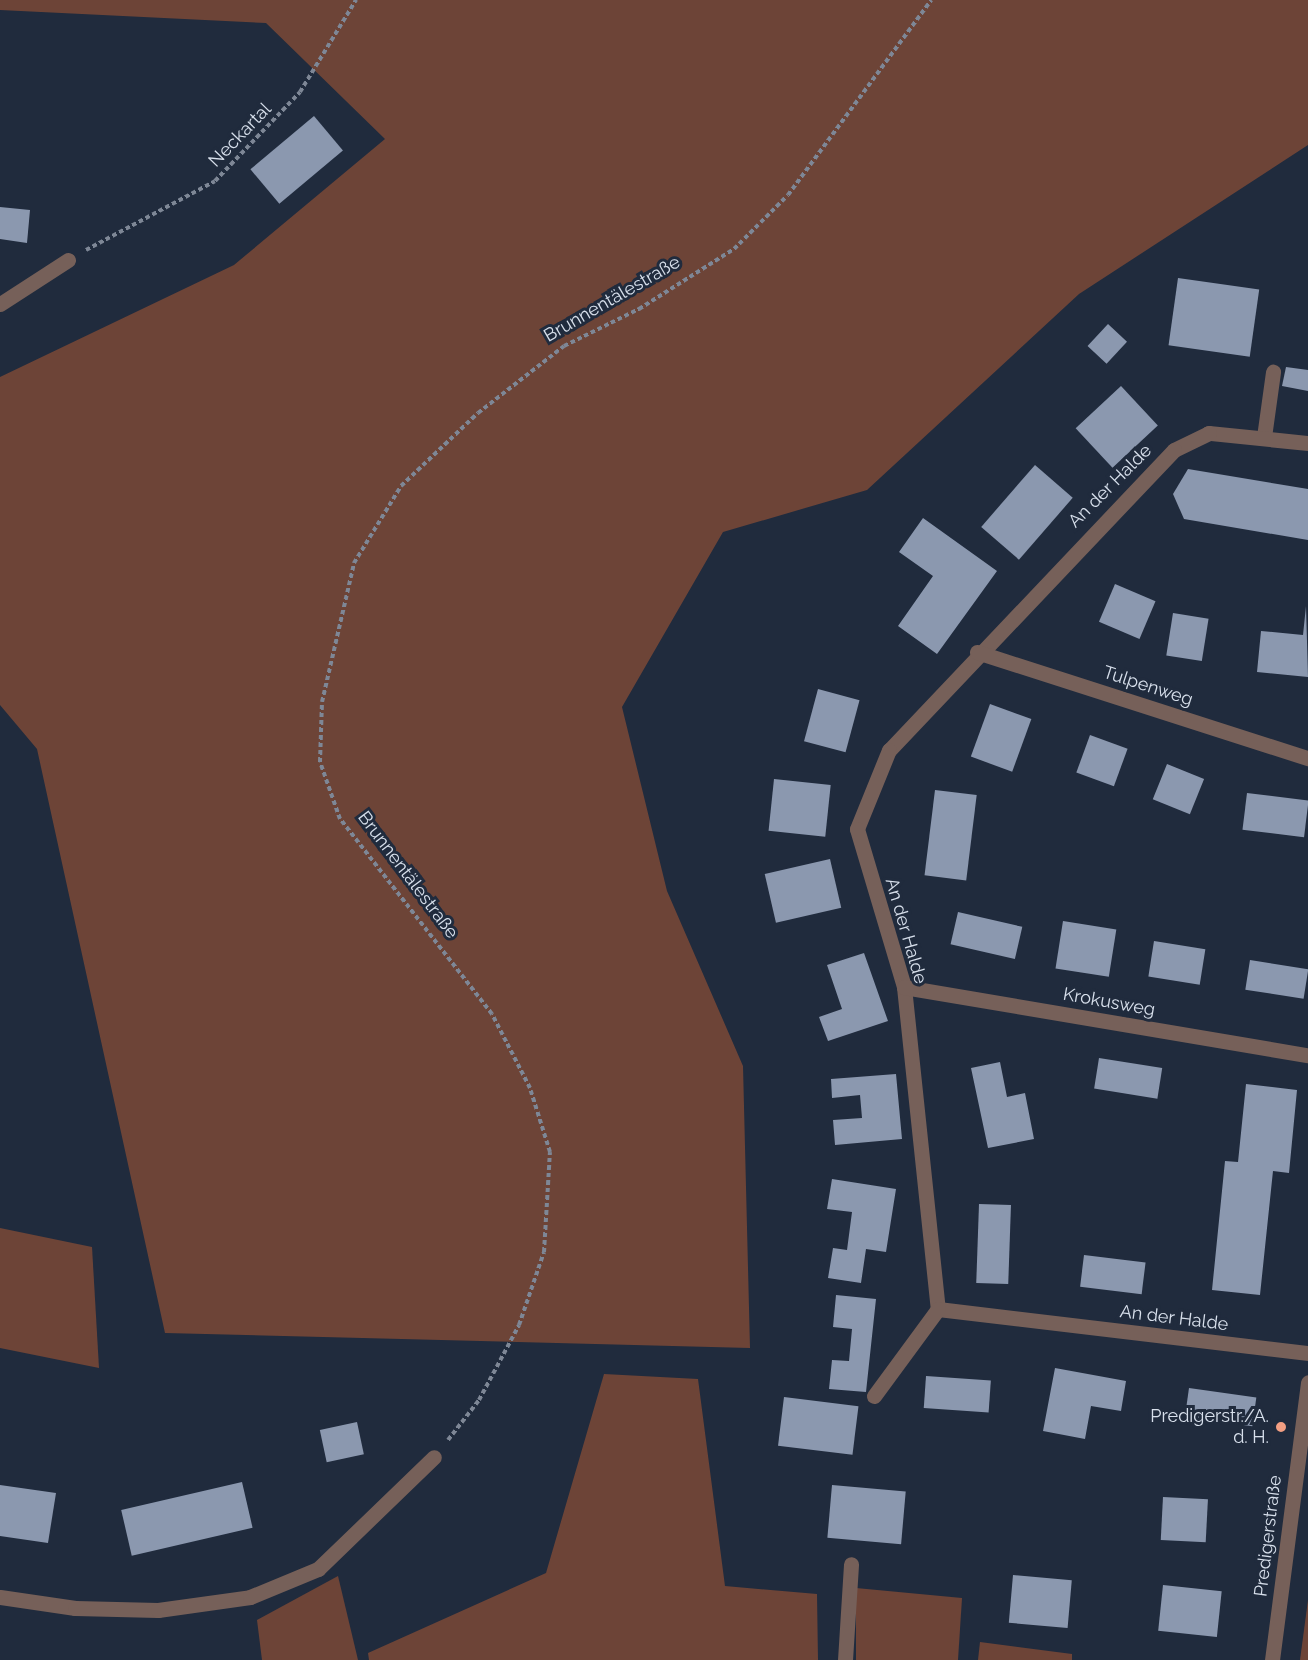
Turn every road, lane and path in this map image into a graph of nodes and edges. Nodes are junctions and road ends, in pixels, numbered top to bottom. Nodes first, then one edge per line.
1 (356, 0) edge
2 (931, 0) edge
3 (68, 260) joint
4 (0, 304) edge
5 (1273, 372) dead end
6 (1264, 437) junction
7 (1308, 443) edge
8 (977, 652) junction
9 (1308, 758) edge
10 (904, 987) junction
11 (1308, 1055) edge
12 (938, 1309) junction
13 (1308, 1353) edge
14 (1308, 1382) edge
15 (874, 1396) dead end
16 (434, 1457) joint
17 (851, 1564) dead end
18 (0, 1597) edge
19 (845, 1660) edge
20 (1272, 1660) edge

1 - 3 path, Neckartal
2 - 16 path, Brunnentälestraße
3 - 4 street
5 - 6 street
6 - 7 street, An der Halde
6 - 8 street, An der Halde
8 - 9 street, Tulpenweg
8 - 10 street, An der Halde
10 - 11 street, Krokusweg
10 - 12 street, An der Halde
12 - 13 street, An der Halde
12 - 15 street
14 - 20 street, Predigerstraße
16 - 18 street
17 - 19 street

